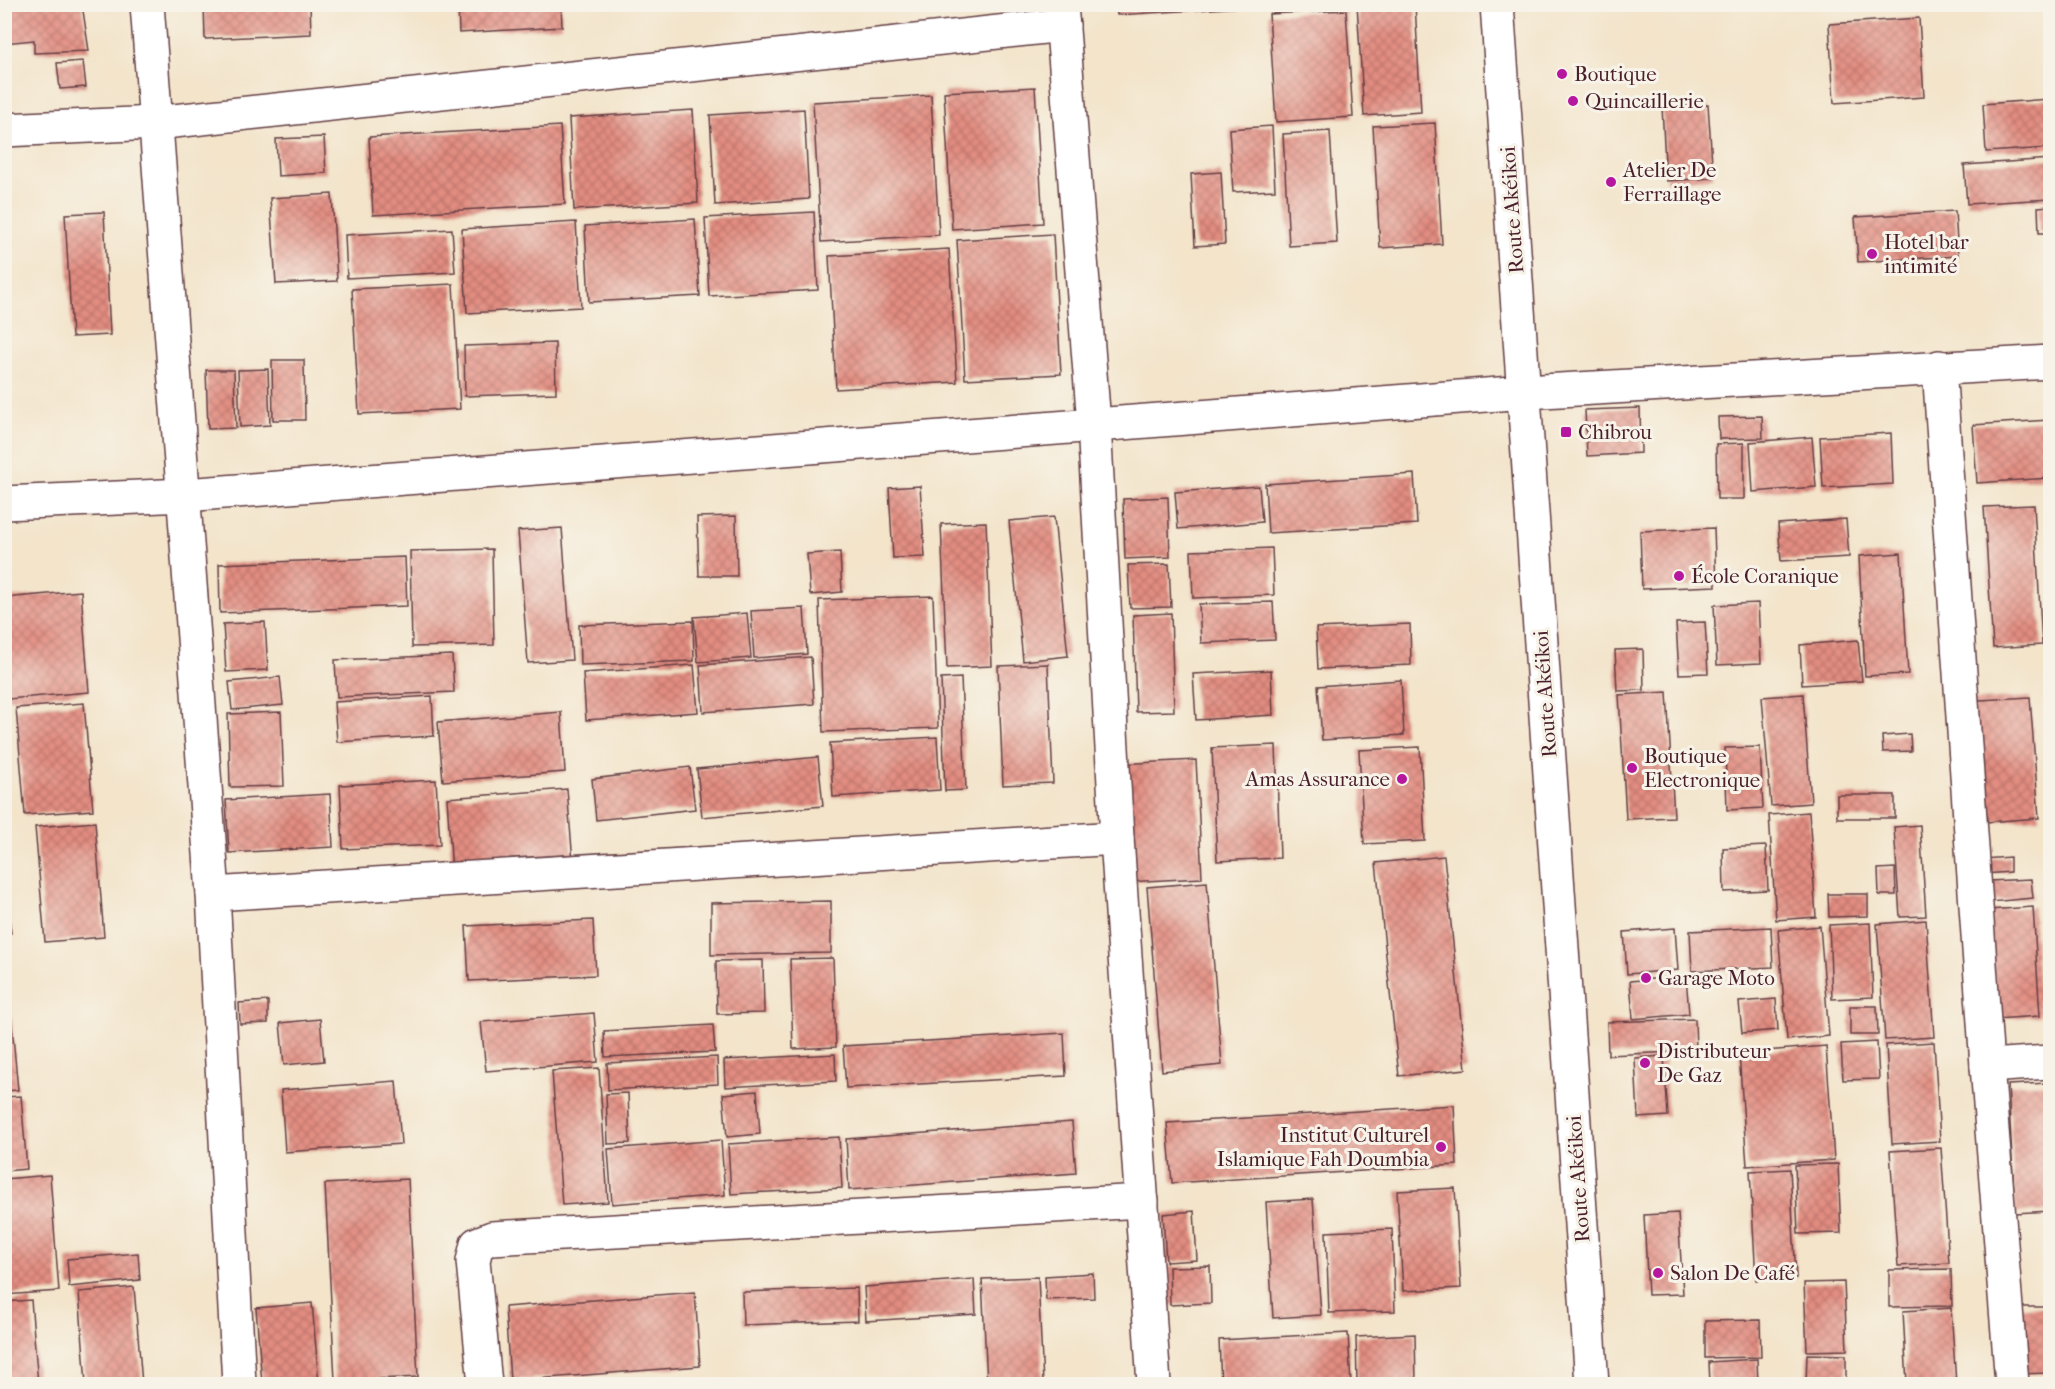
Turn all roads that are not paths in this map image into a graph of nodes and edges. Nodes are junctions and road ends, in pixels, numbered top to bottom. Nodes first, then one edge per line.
1 (147, 4) edge
2 (1506, 4) edge
3 (1497, 5) edge
4 (1062, 15) edge
5 (154, 123) junction
6 (4, 130) edge
7 (2050, 362) edge
8 (1939, 367) junction
9 (1525, 392) junction
10 (1094, 424) junction
11 (185, 495) junction
12 (4, 503) edge
13 (1117, 838) junction
14 (213, 894) junction
15 (2050, 1062) edge
16 (1987, 1066) junction
17 (1142, 1201) junction
18 (239, 1384) edge
19 (485, 1384) edge
20 (1154, 1384) edge
21 (1592, 1384) edge
22 (2012, 1384) edge

1 - 5 street
2 - 3 street
3 - 9 street, Route Akéikoi
4 - 5 street
4 - 10 street
5 - 6 street
5 - 11 street
7 - 8 street
8 - 9 street
8 - 16 street
9 - 10 street
9 - 21 street, Route Akéikoi
10 - 11 street
10 - 13 street
11 - 12 street
11 - 14 street
13 - 14 street
13 - 17 street
14 - 18 street
15 - 16 street
16 - 22 street
17 - 19 street
17 - 20 street

